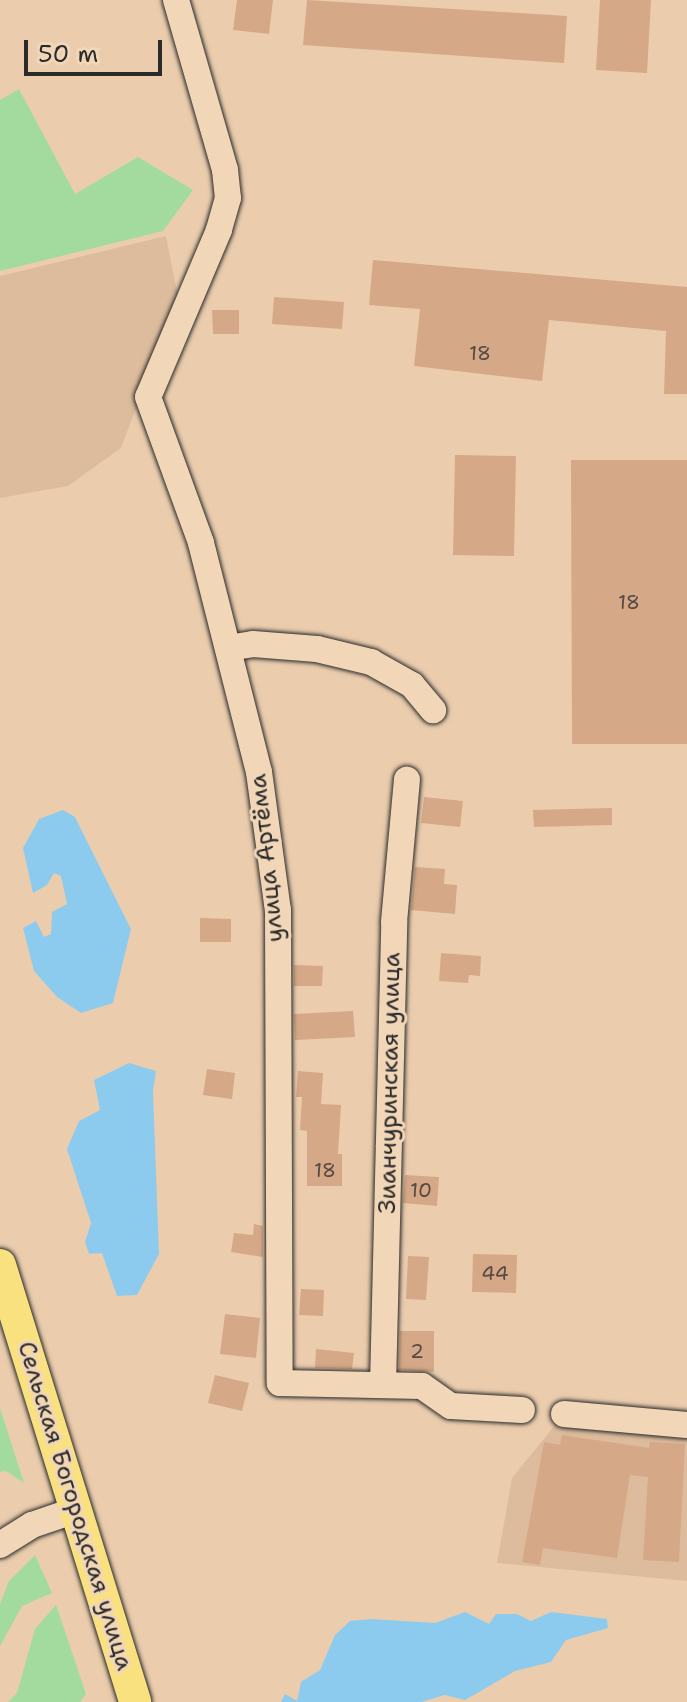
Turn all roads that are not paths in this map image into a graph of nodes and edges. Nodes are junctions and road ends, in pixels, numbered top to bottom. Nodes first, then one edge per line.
1 (176, 0) edge
2 (228, 648) junction
3 (433, 710) dead end
4 (407, 780) dead end
5 (0, 1265) edge
6 (383, 1385) junction
7 (522, 1410) dead end
8 (564, 1414) dead end
9 (687, 1425) edge
10 (76, 1510) junction
11 (0, 1545) edge
12 (132, 1701) edge

1 - 2 street, улица Артёма
2 - 3 street
2 - 6 street, улица Артёма
4 - 6 street, Зианчуринская улица
5 - 10 main road, Сельская Богородская улица
6 - 7 street
8 - 9 street
10 - 11 street
10 - 12 main road, Сельская Богородская улица

